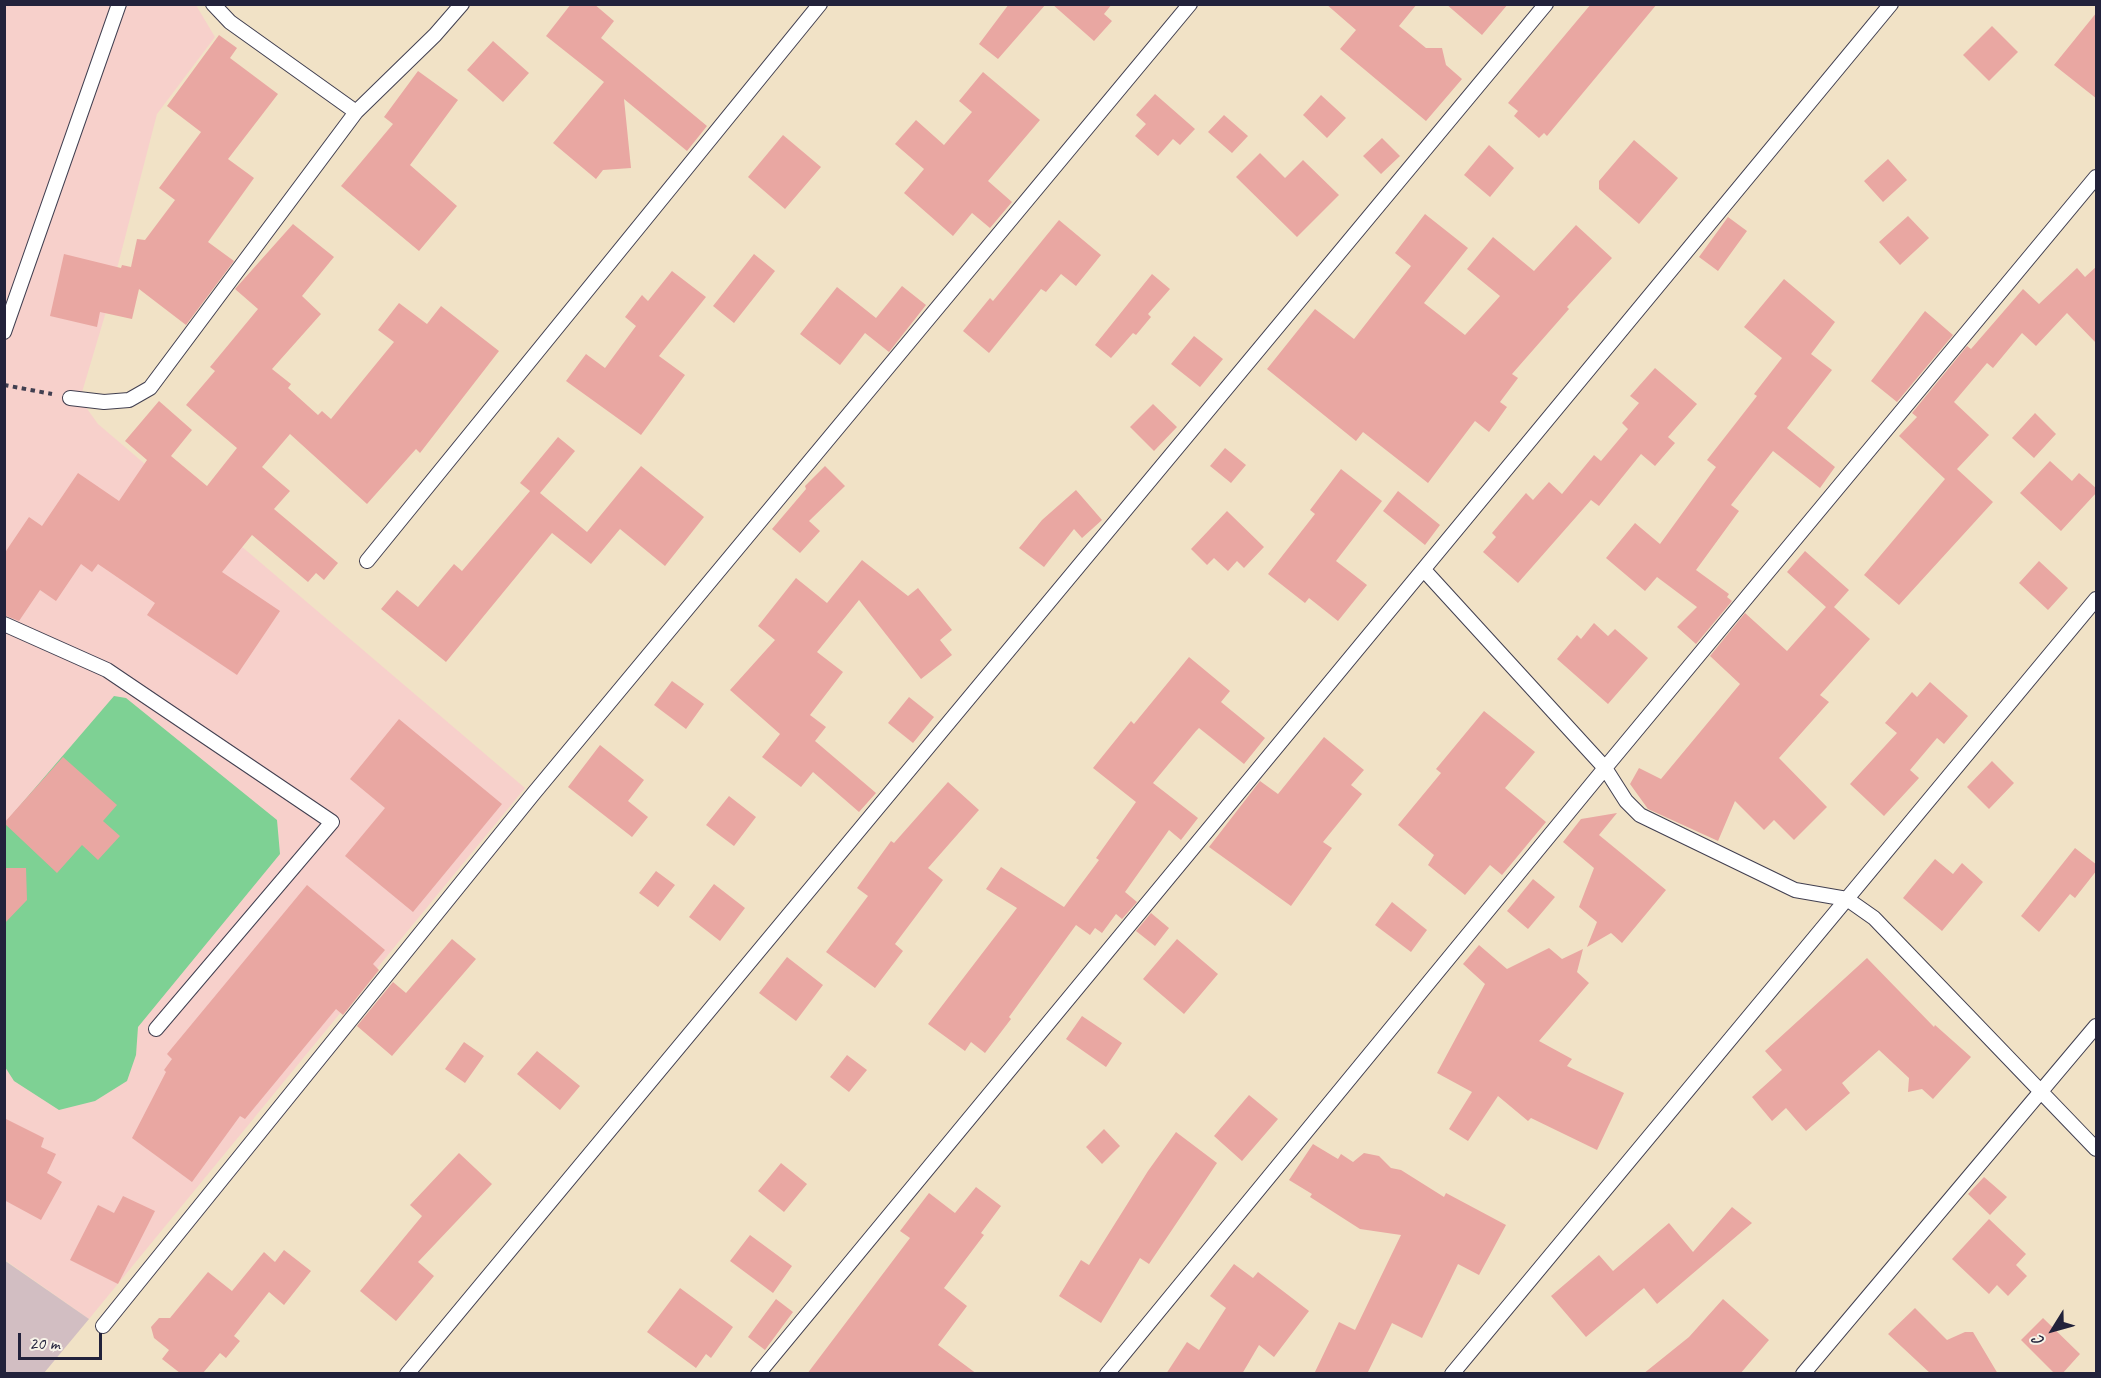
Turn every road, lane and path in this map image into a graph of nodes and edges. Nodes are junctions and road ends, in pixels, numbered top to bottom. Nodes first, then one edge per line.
1 (119, 4) edge
2 (213, 4) edge
3 (462, 4) edge
4 (820, 4) edge
5 (1190, 4) edge
6 (1546, 4) edge
7 (1891, 4) edge
8 (356, 112) junction
9 (2097, 177) edge
10 (4, 332) edge
11 (4, 385) edge
12 (70, 398) joint
13 (367, 561) dead end
14 (1424, 570) junction
15 (2097, 599) edge
16 (4, 624) edge
17 (1605, 768) junction
18 (1847, 899) junction
19 (2097, 1026) edge
20 (156, 1029) dead end
21 (2041, 1091) junction
22 (2097, 1149) edge
23 (103, 1326) dead end
24 (407, 1374) edge
25 (758, 1374) edge
26 (1107, 1374) edge
27 (1452, 1374) edge
28 (1803, 1374) edge

1 - 10 lane
2 - 8 lane
3 - 8 lane
4 - 13 lane
5 - 23 lane
6 - 24 lane
7 - 14 lane
8 - 12 lane
9 - 17 lane
11 - 12 path
14 - 17 lane
14 - 25 lane
15 - 18 lane
16 - 20 lane
17 - 18 lane
17 - 26 lane
18 - 21 lane
18 - 27 lane
19 - 21 lane
21 - 22 lane
21 - 28 lane

